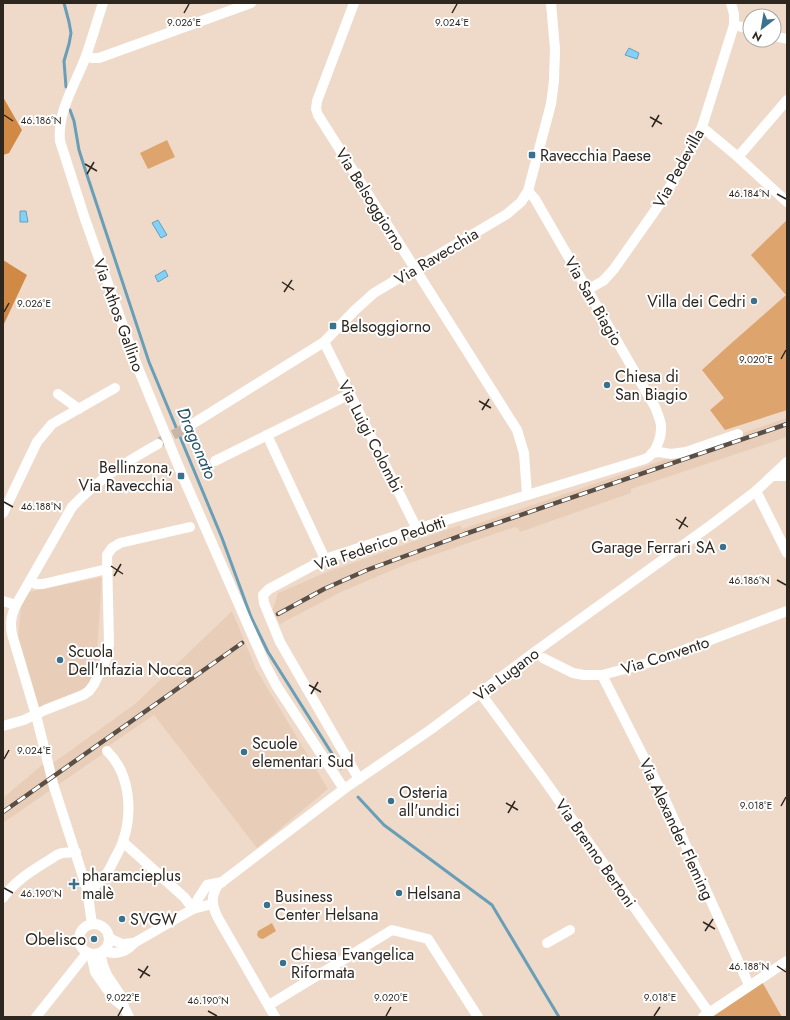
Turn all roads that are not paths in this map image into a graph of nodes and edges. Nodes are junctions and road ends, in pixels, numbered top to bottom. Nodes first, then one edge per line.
1 (103, 3) edge
2 (251, 3) edge
3 (354, 3) edge
4 (551, 3) edge
5 (731, 3) edge
6 (734, 25) junction
7 (742, 27) edge
8 (86, 56) junction
9 (787, 100) edge
10 (702, 127) junction
11 (738, 157) junction
12 (528, 191) junction
13 (787, 202) edge
14 (415, 268) junction
15 (587, 290) junction
16 (324, 342) junction
17 (115, 388) dead end
18 (58, 394) dead end
19 (350, 394) junction
20 (79, 409) junction
21 (186, 428) tunnel mouth
22 (738, 434) dead end
23 (267, 435) junction
24 (158, 444) tunnel mouth
25 (652, 454) junction
26 (215, 461) dead end
27 (787, 462) edge
28 (787, 474) edge
29 (772, 476) junction
30 (756, 492) junction
31 (527, 495) junction
32 (3, 513) edge
33 (190, 527) dead end
34 (417, 529) junction
35 (787, 553) edge
36 (325, 559) junction
37 (107, 569) junction
38 (30, 581) junction
39 (3, 601) edge
40 (16, 605) junction
41 (787, 610) edge
42 (543, 658) dead end
43 (602, 675) junction
44 (481, 694) junction
45 (36, 715) junction
46 (3, 726) edge
47 (107, 751) dead end
48 (359, 778) junction
49 (344, 789) junction
50 (123, 842) junction
51 (76, 852) junction
52 (222, 882) junction
53 (87, 889) junction
54 (3, 898) edge
55 (212, 904) junction
56 (193, 909) junction
57 (92, 924) junction
58 (570, 930) dead end
59 (109, 938) junction
60 (134, 943) junction
61 (547, 943) dead end
62 (95, 953) junction
63 (787, 961) edge
64 (749, 985) junction
65 (268, 1005) junction
66 (706, 1015) edge
67 (36, 1017) edge
68 (129, 1017) edge
69 (276, 1017) edge
70 (478, 1017) edge

1 - 8 street, Via Athos Gallino
2 - 8 street
3 - 14 street, Via Belsoggiorno
4 - 12 street, Via Ravecchia
5 - 6 street
6 - 7 street
6 - 10 street, Via Pedevilla
8 - 49 street, Via Athos Gallino
9 - 11 street
10 - 11 street
10 - 15 street, Via Pedevilla
11 - 13 street
12 - 14 street, Via Ravecchia
12 - 15 street, Via San Biagio
14 - 16 street, Via Ravecchia
14 - 31 street, Via Belsoggiorno
15 - 25 street, Via San Biagio
16 - 19 street, Via Luigi Colombi
16 - 21 street, Via Ravecchia
17 - 20 street
18 - 20 street
19 - 23 street
19 - 34 street, Via Luigi Colombi
20 - 32 street
22 - 25 street, Via Federico Pedotti
23 - 26 street
23 - 36 street
24 - 38 street
25 - 31 street, Via Federico Pedotti
27 - 29 street, Via Lugano
28 - 29 street
29 - 30 street, Via Lugano
30 - 35 street
30 - 44 street, Via Lugano
31 - 34 street, Via Federico Pedotti
33 - 37 street
34 - 36 street, Via Federico Pedotti
36 - 48 street, Via Federico Pedotti
37 - 38 street
37 - 45 street
38 - 40 street
39 - 40 street
40 - 45 street
41 - 43 street, Via Convento
42 - 43 street, Via Convento
43 - 64 street, Via Alexander Fleming
44 - 48 street, Via Lugano
44 - 66 street, Via Brenno Bertoni
45 - 46 street
45 - 51 street
47 - 50 street
48 - 49 street, Via Lugano
49 - 52 street, Via Lugano
50 - 53 street
50 - 56 street
51 - 53 street
51 - 54 street
52 - 55 street, Via Lugano
52 - 56 street, Via Lugano
53 - 57 street
55 - 56 street, Via Lugano
55 - 65 street
56 - 60 street, Via Lugano
57 - 59 street
57 - 62 street
58 - 61 street
59 - 60 street
59 - 62 street
60 - 62 street, Via Lugano
62 - 67 street
62 - 68 street
63 - 64 street
64 - 66 street
65 - 69 street
65 - 70 street

